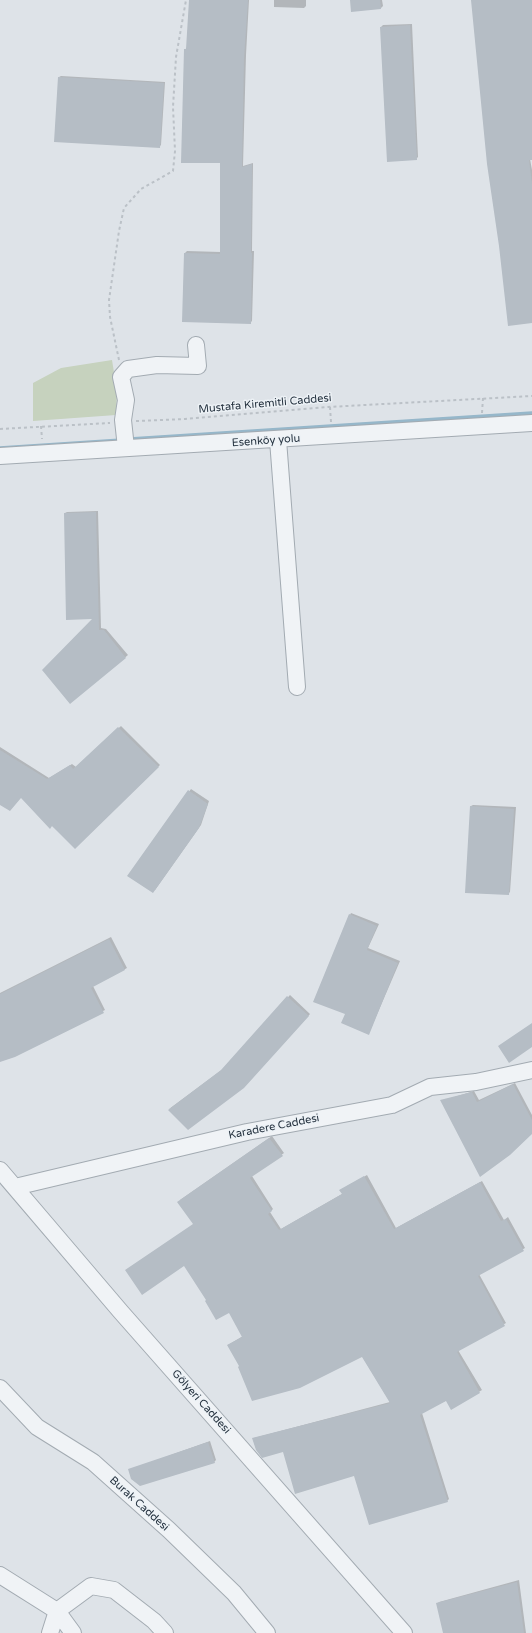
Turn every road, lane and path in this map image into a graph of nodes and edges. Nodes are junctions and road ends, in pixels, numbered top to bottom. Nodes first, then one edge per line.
1 (186, 0) edge
2 (196, 345) dead end
3 (122, 377) junction
4 (532, 396) edge
5 (483, 398) junction
6 (330, 407) junction
7 (482, 410) dead end
8 (331, 420) dead end
9 (532, 423) edge
10 (41, 426) junction
11 (0, 429) edge
12 (125, 437) junction
13 (42, 439) dead end
14 (278, 440) junction
15 (0, 456) edge
16 (297, 687) dead end
17 (532, 1070) edge
18 (0, 1170) edge
19 (15, 1187) junction
20 (0, 1388) edge
21 (0, 1575) edge
22 (57, 1611) junction
23 (50, 1633) edge
24 (73, 1633) edge
25 (165, 1633) edge
26 (267, 1633) edge
27 (404, 1633) edge

1 - 3 path
2 - 3 street
3 - 12 street
4 - 5 path, Mustafa Kiremitli Caddesi
5 - 6 path, Mustafa Kiremitli Caddesi
5 - 7 path
6 - 8 path
6 - 12 path, Mustafa Kiremitli Caddesi
9 - 14 street, Esenköy yolu
10 - 11 path, Mustafa Kiremitli Caddesi
10 - 12 path, Mustafa Kiremitli Caddesi
10 - 13 path
12 - 14 street, Esenköy yolu
12 - 15 street, Esenköy yolu
14 - 16 street
17 - 19 street, Karadere Caddesi
18 - 19 street, Gölyeri Caddesi
19 - 27 street, Gölyeri Caddesi
20 - 26 street, Burak Caddesi
21 - 22 street
22 - 23 street
22 - 24 street
22 - 25 street

